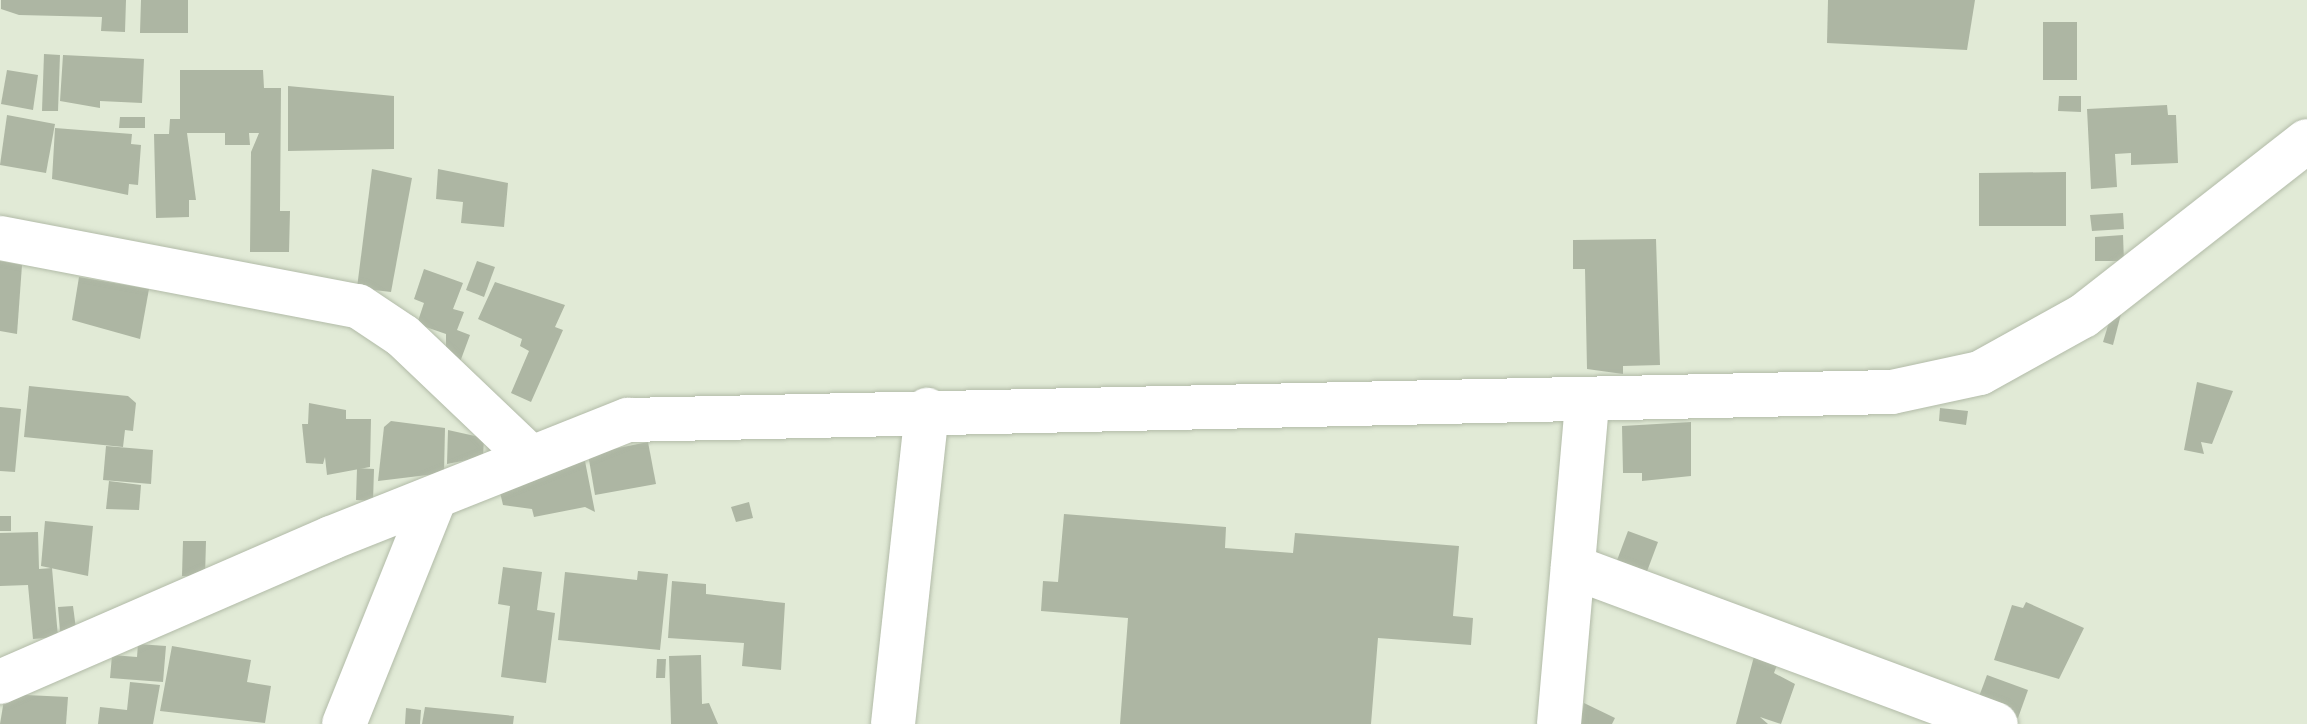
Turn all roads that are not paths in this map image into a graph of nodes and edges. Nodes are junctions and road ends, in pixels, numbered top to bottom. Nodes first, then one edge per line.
1 (2307, 141) edge
2 (0, 238) edge
3 (1587, 401) junction
4 (927, 410) junction
5 (529, 456) junction
6 (433, 503) junction
7 (1573, 567) junction
8 (0, 682) edge
9 (344, 724) edge
10 (893, 724) edge
11 (1559, 724) edge
12 (1996, 724) edge

1 - 3 street
2 - 5 street
3 - 4 street
3 - 7 street
4 - 5 street
4 - 10 street
5 - 6 street
6 - 8 street
6 - 9 street
7 - 11 street
7 - 12 street

